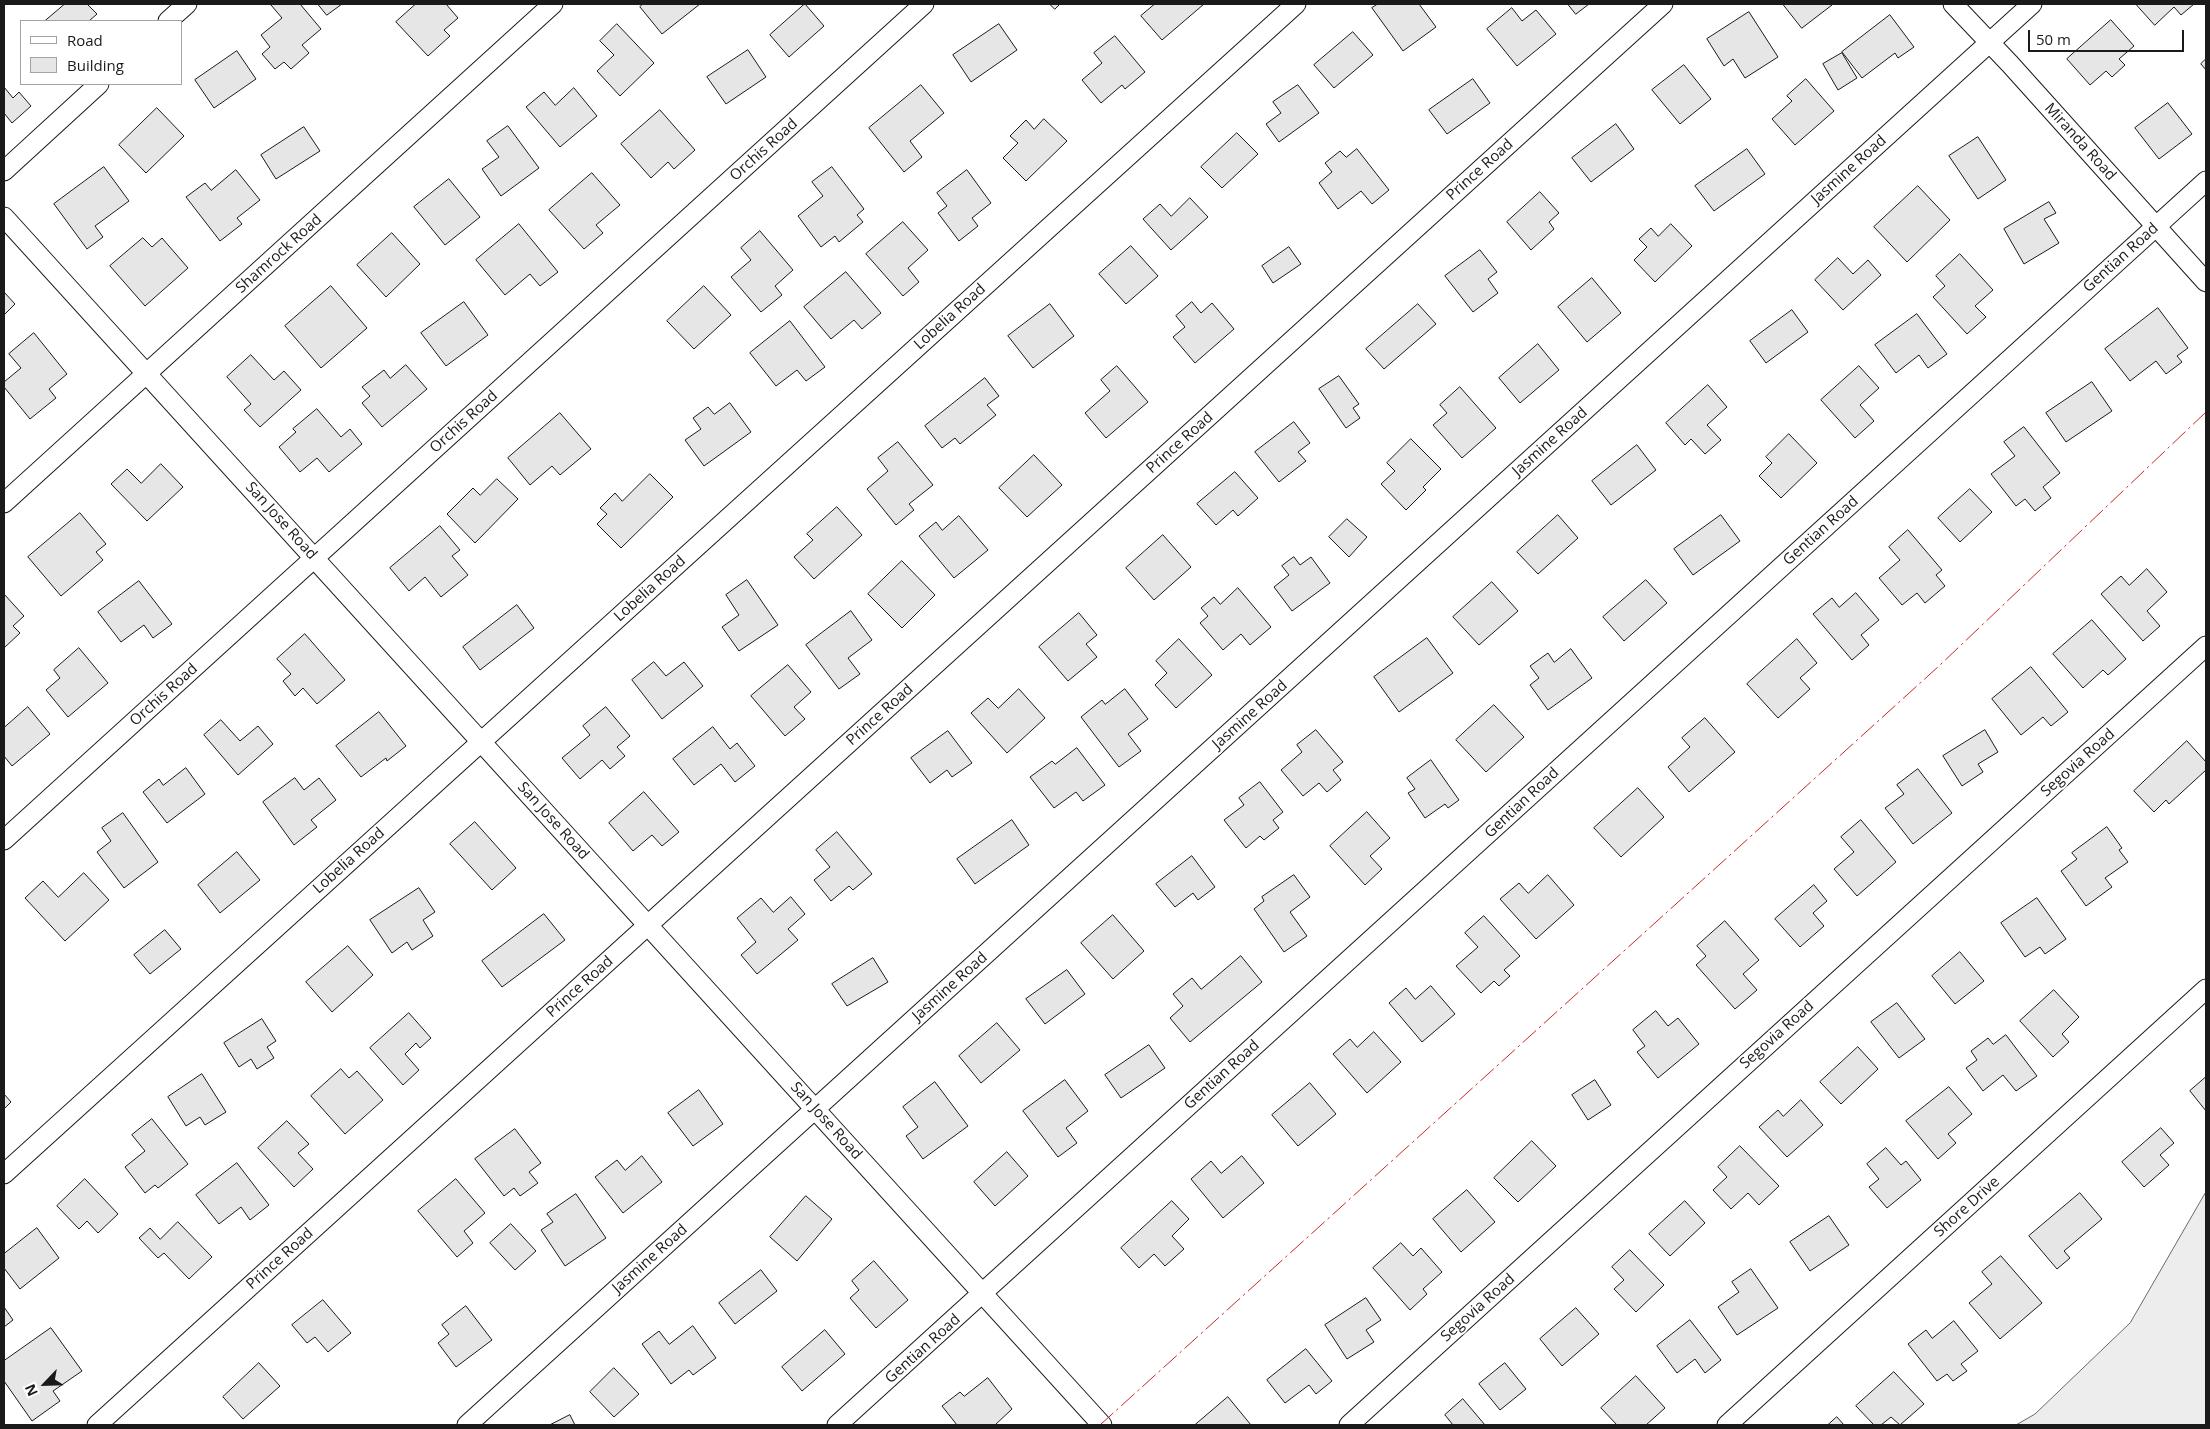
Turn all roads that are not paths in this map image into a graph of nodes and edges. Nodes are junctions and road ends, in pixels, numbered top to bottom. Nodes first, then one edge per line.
1 (187, 4) edge
2 (553, 4) edge
3 (924, 4) edge
4 (1296, 4) edge
5 (1663, 4) edge
6 (1953, 4) edge
7 (2032, 4) edge
8 (169, 20) edge
9 (1990, 42) junction
10 (98, 85) edge
11 (4, 171) edge
12 (2206, 181) edge
13 (4, 217) edge
14 (2156, 227) junction
15 (2206, 282) edge
16 (147, 374) junction
17 (4, 503) edge
18 (315, 558) junction
19 (2206, 646) edge
20 (482, 742) junction
21 (4, 840) edge
22 (648, 926) junction
23 (2206, 989) edge
24 (816, 1110) junction
25 (4, 1174) edge
26 (984, 1294) junction
27 (97, 1425) edge
28 (467, 1425) edge
29 (838, 1425) edge
30 (1102, 1425) edge
31 (1349, 1425) edge
32 (1727, 1425) edge

1 - 8 street
2 - 16 street, Shamrock Road
3 - 18 street, Orchis Road
4 - 20 street, Lobelia Road
5 - 22 street, Prince Road
6 - 9 street, Miranda Road
7 - 9 street, Jasmine Road
9 - 14 street, Miranda Road
9 - 24 street, Jasmine Road
10 - 11 street
12 - 14 street, Gentian Road
13 - 16 street, San Jose Road
14 - 15 street, Miranda Road
14 - 26 street, Gentian Road
16 - 17 street, Shamrock Road
16 - 18 street, San Jose Road
18 - 20 street, San Jose Road
18 - 21 street, Orchis Road
19 - 31 street, Segovia Road
20 - 22 street, San Jose Road
20 - 25 street, Lobelia Road
22 - 24 street, San Jose Road
22 - 27 street, Prince Road
23 - 32 street, Shore Drive
24 - 26 street, San Jose Road
24 - 28 street, Jasmine Road
26 - 29 street, Gentian Road
26 - 30 street, San Jose Road

